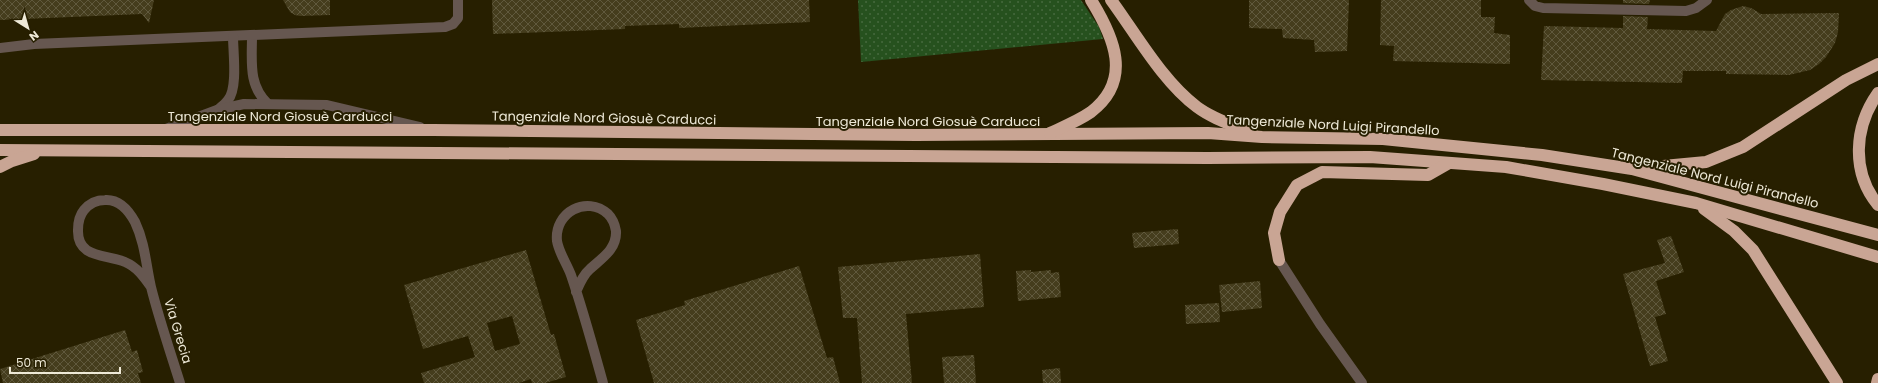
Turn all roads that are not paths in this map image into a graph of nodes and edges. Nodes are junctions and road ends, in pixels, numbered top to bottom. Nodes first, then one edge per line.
1 (458, 0) edge
2 (1091, 0) edge
3 (1111, 0) edge
4 (1529, 0) edge
5 (1707, 0) edge
6 (252, 35) junction
7 (233, 36) junction
8 (0, 48) edge
9 (1878, 64) edge
10 (1878, 93) edge
11 (268, 104) junction
12 (217, 110) junction
13 (165, 129) junction
14 (0, 130) edge
15 (433, 130) junction
16 (1208, 133) joint
17 (1046, 135) junction
18 (1262, 137) junction
19 (0, 150) edge
20 (44, 150) junction
21 (1449, 163) junction
22 (0, 167) edge
23 (1632, 169) junction
24 (1696, 203) junction
25 (1878, 205) edge
26 (1878, 235) edge
27 (1878, 257) edge
28 (1279, 260) joint
29 (151, 287) junction
30 (576, 292) junction
31 (1878, 380) edge
32 (180, 383) edge
33 (603, 383) edge
34 (1362, 383) edge
35 (1837, 383) edge
36 (1877, 383) edge

1 - 6 street
2 - 17 highway
3 - 18 highway
4 - 5 street
6 - 7 street
6 - 11 street
7 - 8 street
7 - 12 street
9 - 23 highway
10 - 25 highway
11 - 12 street
11 - 15 street
12 - 13 street
13 - 14 highway, Tangenziale Nord Giosuè Carducci
13 - 15 highway, Tangenziale Nord Giosuè Carducci
15 - 17 highway, Tangenziale Nord Giosuè Carducci
16 - 17 highway, Tangenziale Nord Giosuè Carducci
16 - 18 highway, Tangenziale Nord Luigi Pirandello
18 - 23 highway, Tangenziale Nord Luigi Pirandello
19 - 20 highway
20 - 21 highway
20 - 22 highway
21 - 24 highway
21 - 28 highway
23 - 26 highway, Tangenziale Nord Luigi Pirandello
24 - 27 highway
24 - 35 highway
28 - 34 street
29 - 29 street, Via Grecia
29 - 32 street, Via Grecia
30 - 30 street
30 - 33 street
31 - 36 highway

